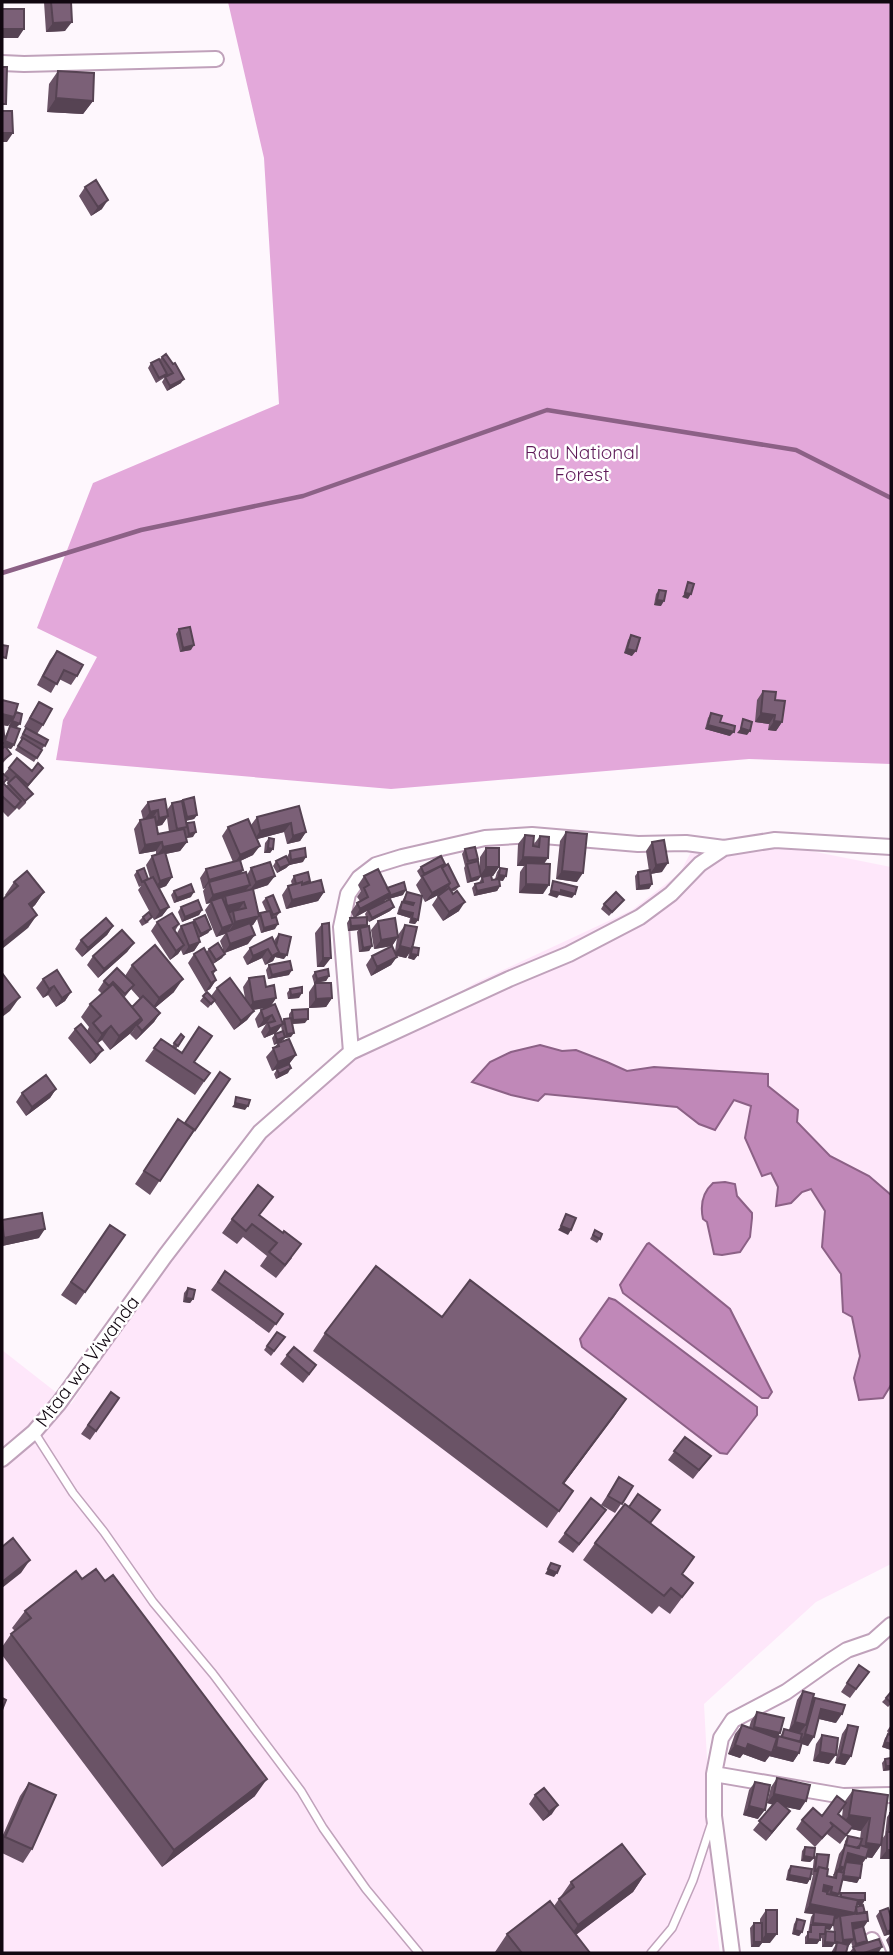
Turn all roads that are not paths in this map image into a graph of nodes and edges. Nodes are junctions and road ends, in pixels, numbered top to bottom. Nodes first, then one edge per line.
1 (216, 59) dead end
2 (2, 63) edge
3 (891, 847) edge
4 (724, 848) junction
5 (351, 1052) junction
6 (34, 1432) junction
7 (2, 1459) edge
8 (891, 1625) edge
9 (714, 1774) junction
10 (891, 1795) edge
11 (714, 1816) junction
12 (419, 1953) edge
13 (651, 1953) edge
14 (732, 1953) edge

1 - 2 street
3 - 4 street
4 - 5 street, Mtaa wa Viwanda
4 - 5 street
5 - 6 street, Mtaa wa Viwanda
6 - 7 street, Mtaa wa Viwanda
6 - 12 lane
8 - 9 street
9 - 10 street
9 - 11 street
11 - 13 lane
11 - 14 street

